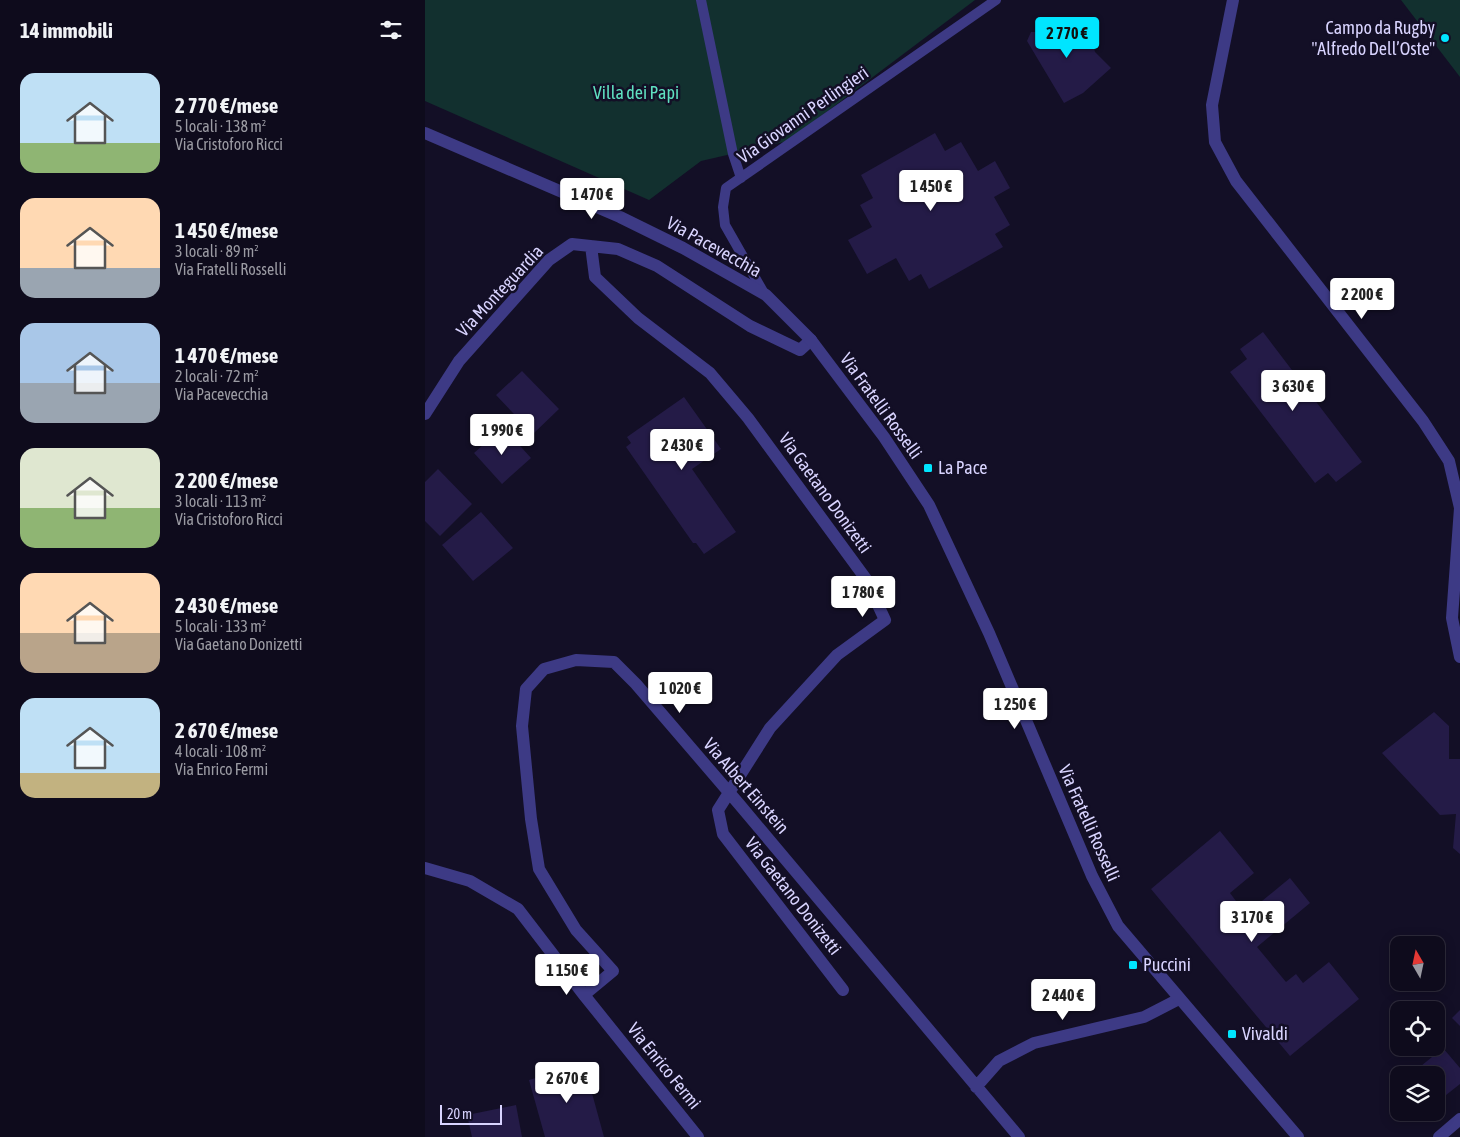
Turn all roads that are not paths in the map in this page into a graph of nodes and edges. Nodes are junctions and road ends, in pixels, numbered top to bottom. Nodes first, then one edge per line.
1 (701, 0) edge
2 (996, 0) edge
3 (1233, 0) edge
4 (425, 133) edge
5 (741, 178) junction
6 (591, 246) junction
7 (766, 295) junction
8 (811, 340) junction
9 (425, 414) edge
10 (1460, 657) edge
11 (730, 793) junction
12 (425, 868) edge
13 (843, 990) dead end
14 (584, 995) junction
15 (1179, 999) junction
16 (976, 1087) junction
17 (1460, 1119) edge
18 (698, 1137) edge
19 (1019, 1137) edge
20 (1298, 1137) edge
21 (1439, 1137) edge

1 - 5 lane
2 - 5 lane, Via Giovanni Perlingieri
3 - 10 street
4 - 7 street, Via Pacevecchia
5 - 7 lane, Via Giovanni Perlingieri
6 - 8 street, Via Monteguardia
6 - 9 street, Via Monteguardia
6 - 11 street, Via Gaetano Donizetti
7 - 8 street, Via Fratelli Rosselli
8 - 15 street, Via Fratelli Rosselli
11 - 13 street, Via Gaetano Donizetti
11 - 14 street, Via Albert Einstein
11 - 16 street, Via Albert Einstein
12 - 14 street, Via Enrico Fermi
14 - 18 street, Via Enrico Fermi
15 - 16 street
15 - 20 street, Via Fratelli Rosselli
16 - 19 street, Via Albert Einstein
17 - 21 street

